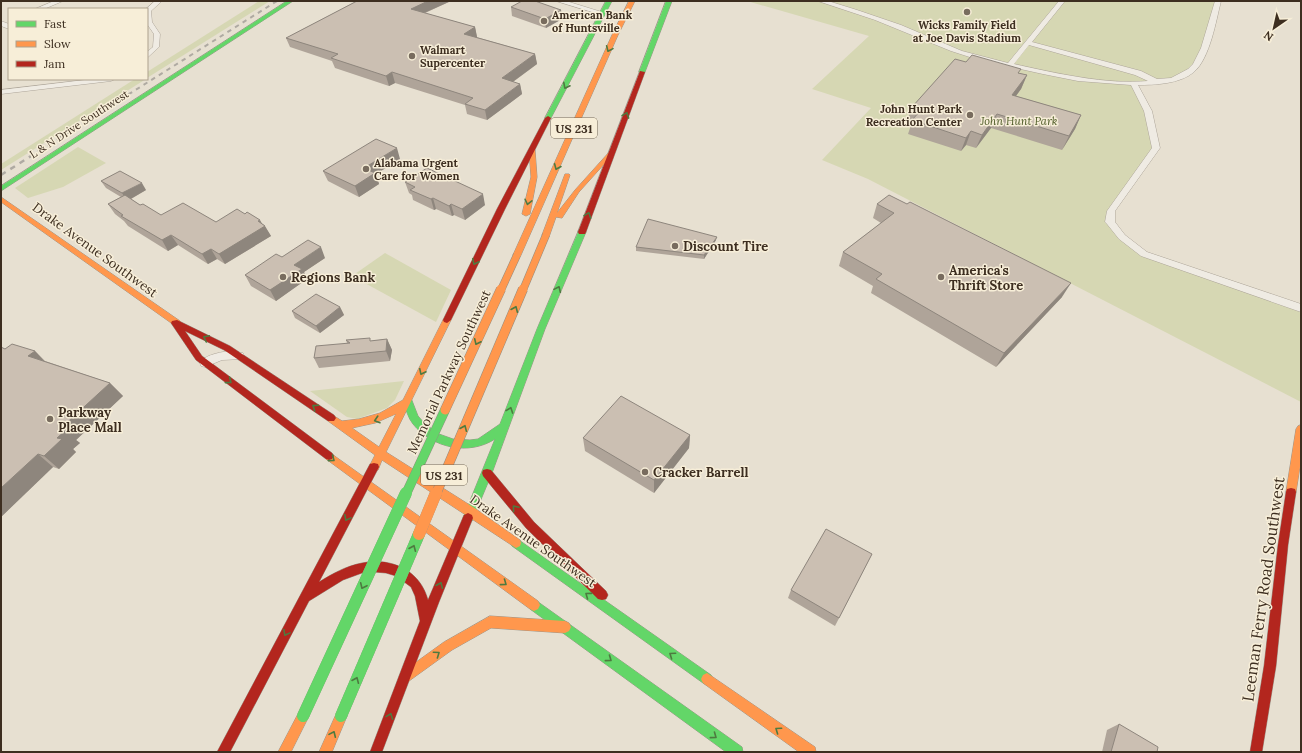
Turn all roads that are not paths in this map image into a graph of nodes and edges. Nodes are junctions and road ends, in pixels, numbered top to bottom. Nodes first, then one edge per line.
1 (60, 1) edge
2 (159, 1) edge
3 (290, 1) edge
4 (558, 1) edge
5 (609, 1) edge
6 (632, 1) edge
7 (669, 1) edge
8 (821, 1) edge
9 (1062, 1) edge
10 (1218, 1) edge
11 (41, 8) edge
12 (148, 10) edge
13 (148, 10) edge
14 (602, 14) junction
15 (1028, 43) junction
16 (148, 55) edge
17 (1010, 65) junction
18 (103, 80) edge
19 (1157, 82) junction
20 (1134, 84) junction
21 (1, 92) edge
22 (532, 150) junction
23 (613, 151) junction
24 (570, 170) dead end
25 (1, 189) edge
26 (1, 199) edge
27 (546, 235) junction
28 (517, 256) junction
29 (1301, 308) edge
30 (174, 322) junction
31 (239, 356) junction
32 (205, 363) junction
33 (408, 401) junction
34 (342, 425) junction
35 (504, 427) junction
36 (1301, 429) edge
37 (381, 454) junction
38 (488, 473) junction
39 (365, 484) junction
40 (472, 512) junction
41 (456, 548) junction
42 (304, 599) junction
43 (426, 621) junction
44 (565, 627) junction
45 (642, 634) junction
46 (405, 677) junction
47 (223, 752) edge
48 (285, 752) edge
49 (325, 752) edge
50 (376, 752) edge
51 (737, 752) edge
52 (810, 752) edge
53 (1256, 752) edge

1 - 11 street
2 - 13 street
3 - 25 main road, L & N Drive Southwest
4 - 14 street
5 - 14 main road
6 -> 28 main road, Memorial Parkway Southwest / US 231
23 -> 7 main road
8 - 17 street
9 - 15 street
10 - 19 street
12 - 16 street
14 -> 22 main road
15 - 17 street
15 - 19 street
17 - 20 street
18 - 21 street
19 - 20 street
20 - 29 street
22 -> 28 main road
22 -> 33 main road
23 - 27 main road
35 -> 23 main road
24 - 27 main road, US 231
26 - 30 main road, Drake Avenue Southwest
49 -> 27 main road, US 231, bridge
28 -> 48 main road, Memorial Parkway Southwest / US 231, bridge
31 -> 30 main road, Drake Avenue Southwest
30 - 32 main road, Drake Avenue Southwest
31 - 32 street
34 -> 31 main road, Drake Avenue Southwest
32 -> 39 main road, Drake Avenue Southwest
33 -> 34 main road
33 - 35 main road
33 - 37 main road
34 - 37 main road, Drake Avenue Southwest
35 - 38 main road
36 - 53 main road, Leeman Ferry Road Southwest
37 - 39 main road
37 - 40 main road, Drake Avenue Southwest
38 - 40 main road
45 -> 38 main road
39 - 41 main road, Drake Avenue Southwest
39 -> 42 main road
40 - 41 main road
45 -> 40 main road, Drake Avenue Southwest
43 -> 41 main road
41 -> 44 main road, Drake Avenue Southwest
42 - 43 main road
42 -> 47 main road
43 - 46 main road
46 -> 44 main road
44 -> 51 main road, Drake Avenue Southwest
52 -> 45 main road, Drake Avenue Southwest
50 -> 46 main road

